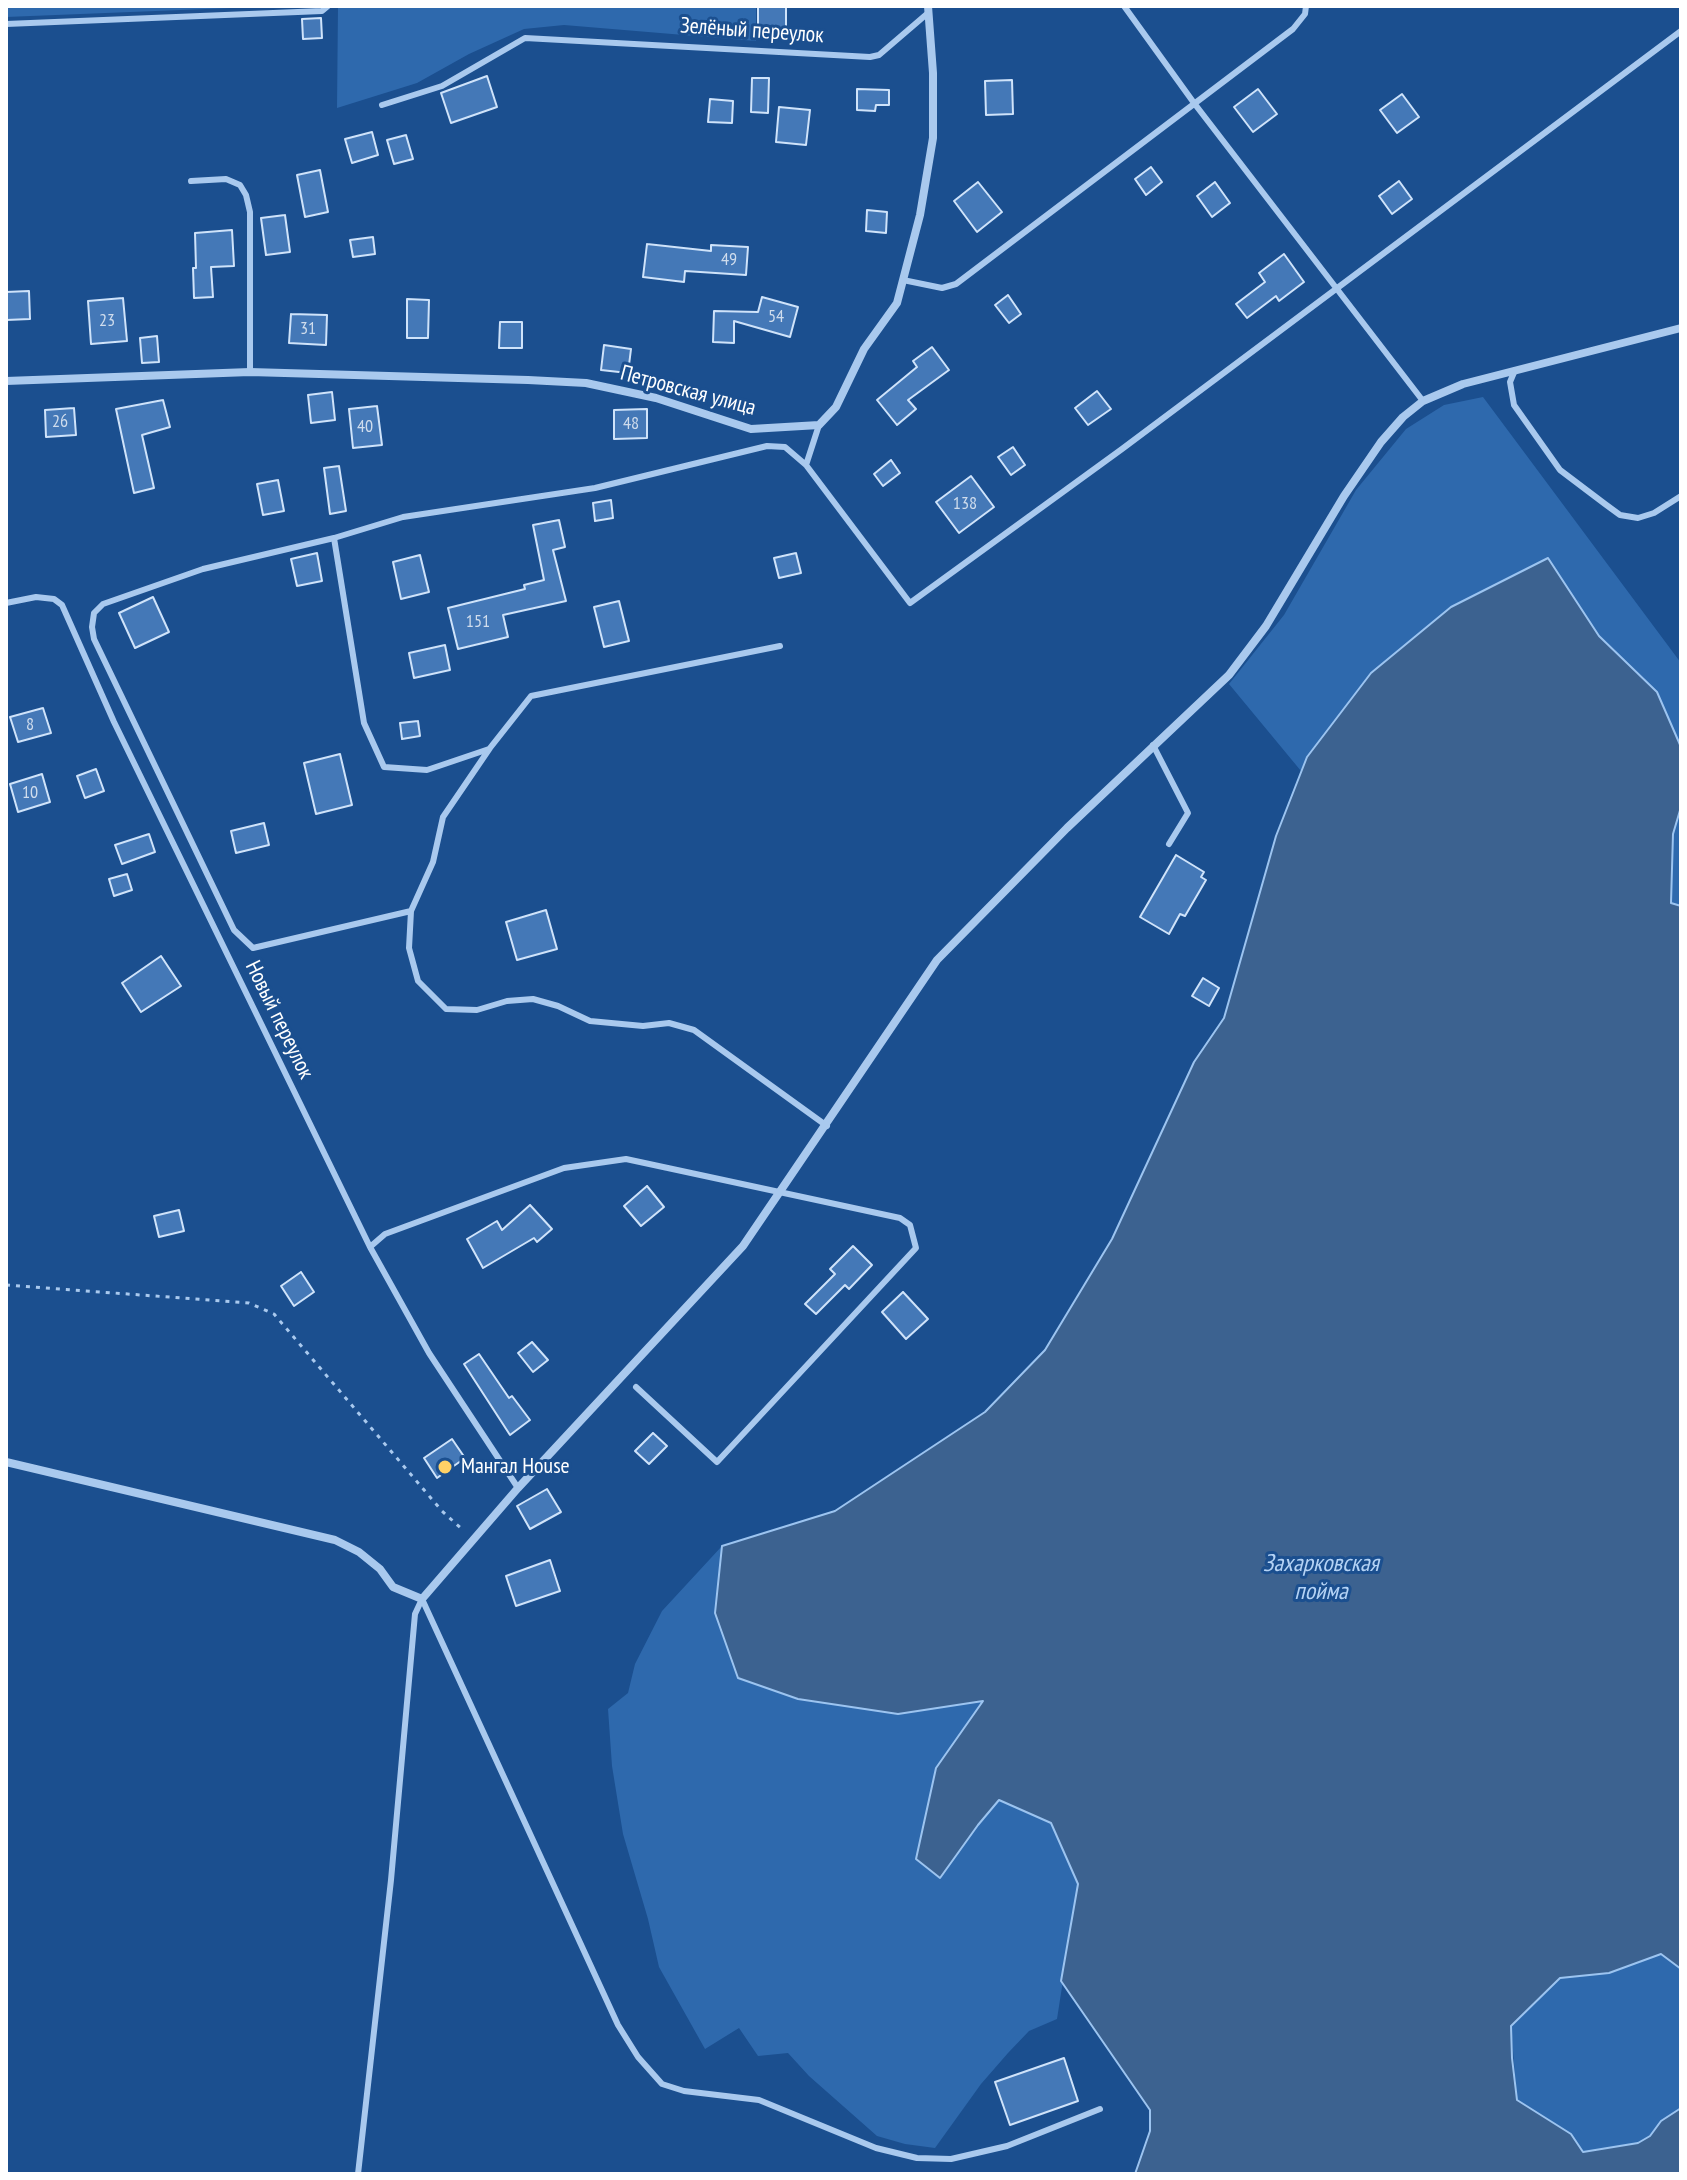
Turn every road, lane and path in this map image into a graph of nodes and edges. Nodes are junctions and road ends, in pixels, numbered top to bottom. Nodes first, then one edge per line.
1 (328, 6) edge
2 (1124, 6) edge
3 (1306, 6) edge
4 (928, 9) edge
5 (6, 24) edge
6 (1681, 31) edge
7 (1194, 103) junction
8 (382, 105) dead end
9 (191, 181) dead end
10 (903, 280) junction
11 (1337, 289) junction
12 (1681, 328) edge
13 (1515, 370) junction
14 (250, 372) junction
15 (6, 381) edge
16 (1423, 401) junction
17 (819, 425) junction
18 (806, 465) junction
19 (1681, 496) edge
20 (334, 538) junction
21 (6, 603) edge
22 (780, 646) dead end
23 (1153, 745) junction
24 (490, 748) junction
25 (1169, 844) dead end
26 (411, 911) junction
27 (827, 1126) junction
28 (781, 1191) junction
29 (370, 1247) junction
30 (6, 1285) edge
31 (636, 1387) dead end
32 (6, 1462) edge
33 (518, 1488) junction
34 (473, 1539) junction
35 (422, 1599) junction
36 (1100, 2109) dead end
37 (358, 2174) edge

1 - 5 lane
2 - 7 lane
3 - 7 lane
4 - 8 lane, Зелёный переулок
4 - 10 street
6 - 11 lane
7 - 10 lane
7 - 11 lane
9 - 14 lane
10 - 17 street
11 - 16 lane
11 - 18 lane
12 - 13 street
13 - 16 street
13 - 19 lane
14 - 15 street, Петровская улица
14 - 17 street, Петровская улица
16 - 23 street
17 - 18 lane
18 - 20 lane
20 - 24 lane
20 - 26 lane
21 - 29 lane, Новый переулок
22 - 24 lane
23 - 25 lane
23 - 27 street
24 - 26 lane
26 - 27 lane
27 - 28 street
28 - 29 lane
28 - 31 lane
28 - 33 street
29 - 33 lane, Новый переулок
30 - 34 path
32 - 35 street
33 - 34 street
34 - 35 street
35 - 36 lane
35 - 37 lane

